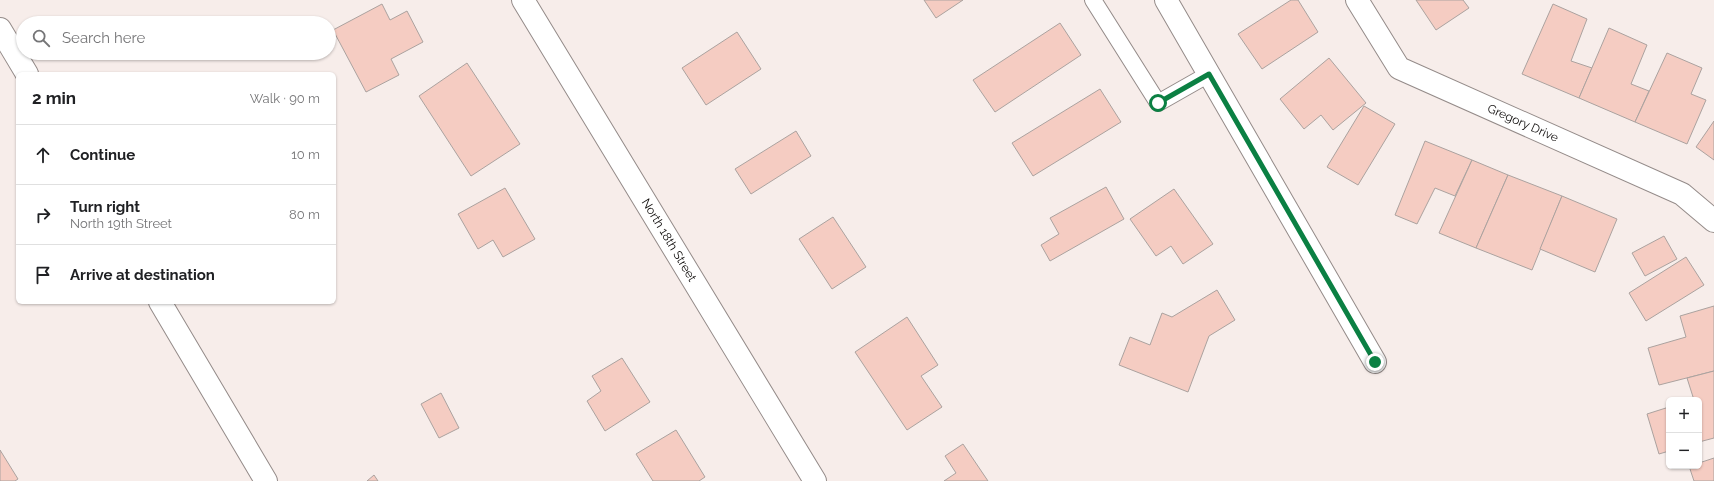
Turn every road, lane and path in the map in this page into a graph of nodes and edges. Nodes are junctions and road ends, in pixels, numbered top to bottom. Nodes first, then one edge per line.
1 (523, 0) edge
2 (1093, 0) edge
3 (1166, 0) edge
4 (1357, 0) edge
5 (0, 29) edge
6 (16, 56) edge
7 (19, 60) edge
8 (26, 72) edge
9 (1209, 74) junction
10 (1714, 220) edge
11 (161, 304) edge
12 (1375, 362) dead end
13 (266, 481) edge
14 (815, 481) edge

1 - 14 street, North 18th Street
2 - 9 lane
3 - 9 street
4 - 10 street, Gregory Drive
5 - 6 street
7 - 8 street
9 - 12 street
11 - 13 street

